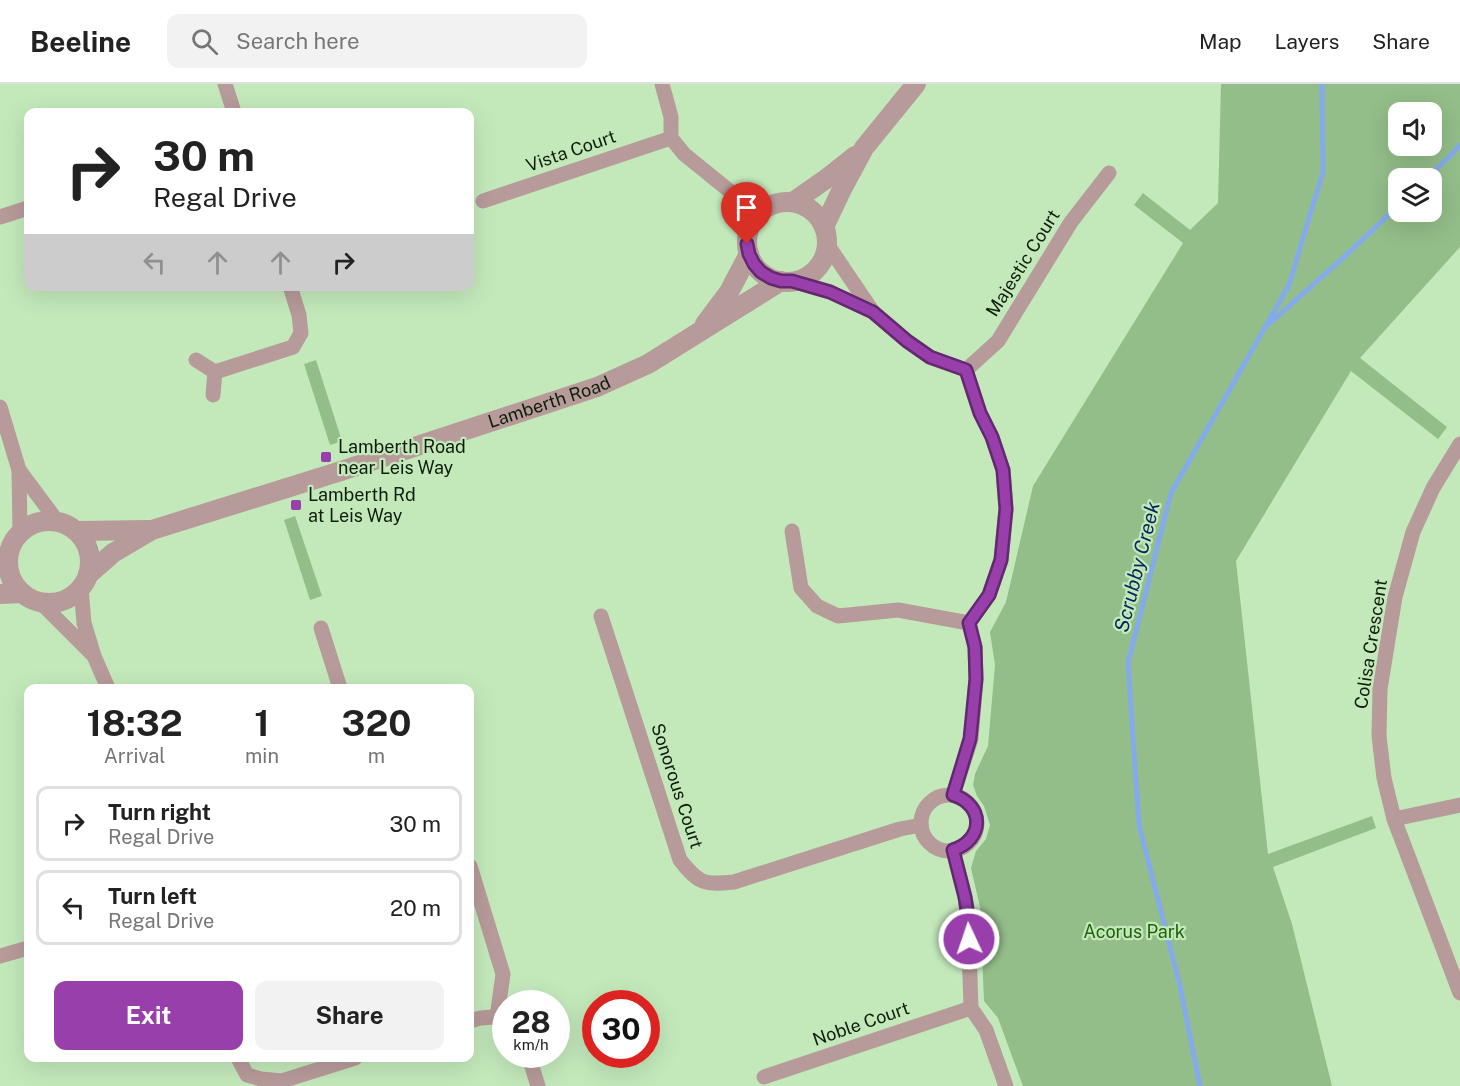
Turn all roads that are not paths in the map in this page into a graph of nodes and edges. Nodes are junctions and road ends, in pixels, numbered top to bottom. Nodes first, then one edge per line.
1 (225, 84) edge
2 (662, 84) edge
3 (916, 84) edge
4 (233, 108) edge
5 (671, 138) junction
6 (864, 148) junction
7 (1109, 173) dead end
8 (483, 201) dead end
9 (793, 202) junction
10 (24, 209) edge
11 (758, 214) junction
12 (0, 217) edge
13 (825, 235) junction
14 (749, 254) junction
15 (786, 281) junction
16 (292, 291) edge
17 (873, 312) junction
18 (698, 333) junction
19 (196, 360) dead end
20 (966, 370) junction
21 (215, 372) junction
22 (213, 395) dead end
23 (0, 408) edge
24 (1460, 444) edge
25 (19, 470) junction
26 (57, 521) junction
27 (152, 530) junction
28 (77, 531) junction
29 (792, 531) dead end
30 (10, 545) edge
31 (84, 582) junction
32 (22, 593) junction
33 (0, 594) edge
34 (40, 602) junction
35 (601, 616) dead end
36 (969, 623) junction
37 (321, 628) dead end
38 (94, 656) junction
39 (106, 684) edge
40 (339, 684) edge
41 (953, 795) junction
42 (1460, 805) edge
43 (1394, 819) junction
44 (921, 825) junction
45 (953, 850) junction
46 (474, 879) edge
47 (24, 949) edge
48 (0, 956) edge
49 (502, 990) edge
50 (1460, 993) edge
51 (971, 1008) junction
52 (492, 1018) edge
53 (474, 1020) edge
54 (239, 1062) edge
55 (342, 1062) edge
56 (532, 1068) edge
57 (764, 1077) dead end
58 (241, 1080) edge
59 (538, 1086) edge
60 (1006, 1086) edge

1 - 4 street
2 - 5 street
3 - 6 street, Lamberth Road
5 - 8 street, Vista Court
5 - 11 street
6 - 9 street, Lamberth Road
6 - 13 street, Lamberth Road
7 - 20 street, Majestic Court
9 - 11 street, Lamberth Road
9 - 13 street
10 - 12 street
11 - 14 street, Lamberth Road
13 - 15 street, Lamberth Road
13 - 17 street
14 - 15 street
14 - 18 street, Lamberth Road
15 - 17 street
15 - 18 street, Lamberth Road
16 - 21 street
17 - 20 street
18 - 27 street, Lamberth Road
19 - 21 street
20 - 36 street
21 - 22 street
23 - 25 street
24 - 43 street, Colisa Crescent
25 - 26 street
25 - 30 street
26 - 28 street, Lamberth Road
26 - 30 street
27 - 28 street, Lamberth Road
27 - 31 street, Lamberth Road
28 - 31 street
29 - 36 street
30 - 32 street
31 - 34 street, Lamberth Road
31 - 38 street
32 - 33 street
32 - 34 street
34 - 38 street
35 - 44 street, Sonorous Court
36 - 41 street
37 - 40 street
38 - 39 street
41 - 44 street
41 - 45 street
42 - 43 street
43 - 50 street, Colisa Crescent
44 - 45 street
45 - 51 street
46 - 49 street
47 - 48 street
51 - 57 street, Noble Court
51 - 60 street
52 - 53 street
54 - 58 street
55 - 58 street
56 - 59 street

